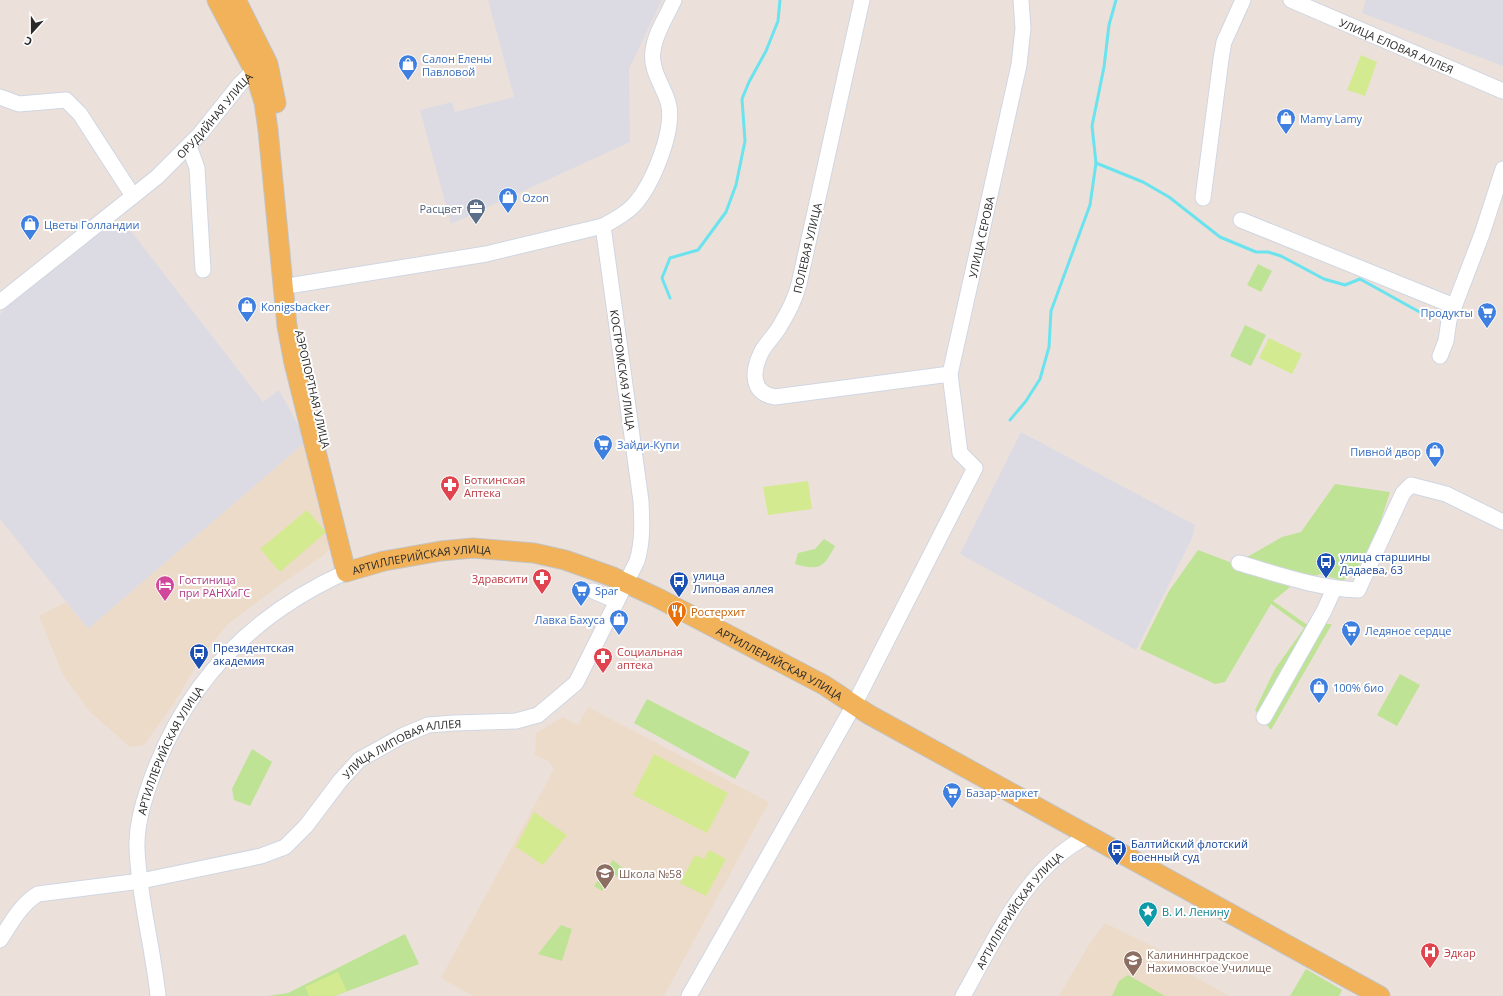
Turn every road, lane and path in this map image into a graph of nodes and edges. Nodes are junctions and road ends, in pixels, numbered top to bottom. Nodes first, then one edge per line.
1 (217, 0) edge
2 (236, 0) edge
3 (674, 0) edge
4 (862, 0) edge
5 (1021, 0) edge
6 (1243, 0) edge
7 (1291, 0) edge
8 (261, 67) junction
9 (1503, 91) edge
10 (0, 97) edge
11 (189, 146) junction
12 (1503, 169) edge
13 (133, 196) junction
14 (1203, 198) dead end
15 (1241, 220) dead end
16 (603, 226) junction
17 (203, 270) dead end
18 (294, 285) junction
19 (0, 302) edge
20 (1454, 306) junction
21 (1440, 356) dead end
22 (950, 374) junction
23 (975, 468) joint
24 (1503, 522) edge
25 (1239, 563) dead end
26 (351, 570) junction
27 (627, 583) junction
28 (1334, 589) junction
29 (593, 591) dead end
30 (617, 601) junction
31 (854, 705) junction
32 (1264, 717) dead end
33 (1088, 836) junction
34 (141, 881) junction
35 (0, 940) edge
36 (158, 996) edge
37 (689, 996) edge
38 (963, 996) edge
39 (1380, 996) edge

1 - 8 main road, ОРУДИЙНАЯ УЛИЦА
2 - 8 main road
3 - 16 street
4 - 22 street, ПОЛЕВАЯ УЛИЦА
5 - 22 street, УЛИЦА СЕРОВА
6 - 14 street
7 - 9 street, УЛИЦА ЕЛОВАЯ АЛЛЕЯ
8 - 11 street, ОРУДИЙНАЯ УЛИЦА
8 - 18 main road, АЭРОПОРТНАЯ УЛИЦА
8 - 26 main road, АЭРОПОРТНАЯ УЛИЦА
10 - 13 street
11 - 13 street, ОРУДИЙНАЯ УЛИЦА
11 - 17 street
12 - 20 street
13 - 19 street, ОРУДИЙНАЯ УЛИЦА
15 - 20 street
16 - 18 street
16 - 27 street, КОСТРОМСКАЯ УЛИЦА
18 - 26 main road, АЭРОПОРТНАЯ УЛИЦА
20 - 21 street
22 - 23 street, УЛИЦА СЕРОВА
23 - 31 street, АРТИЛЛЕРИЙСКАЯ УЛИЦА
24 - 28 street
25 - 28 street
26 - 27 main road, АРТИЛЛЕРИЙСКАЯ УЛИЦА
26 - 34 street, АРТИЛЛЕРИЙСКАЯ УЛИЦА
27 - 30 street, УЛИЦА ЛИПОВАЯ АЛЛЕЯ
27 - 31 main road, АРТИЛЛЕРИЙСКАЯ УЛИЦА
28 - 32 street
29 - 30 street
30 - 34 street, УЛИЦА ЛИПОВАЯ АЛЛЕЯ
31 - 33 main road, АРТИЛЛЕРИЙСКАЯ УЛИЦА
31 - 37 street, АРТИЛЛЕРИЙСКАЯ УЛИЦА
33 - 38 street, АРТИЛЛЕРИЙСКАЯ УЛИЦА
33 - 39 main road, АРТИЛЛЕРИЙСКАЯ УЛИЦА
34 - 35 street, УЛИЦА ЛИПОВАЯ АЛЛЕЯ
34 - 36 street, АРТИЛЛЕРИЙСКАЯ УЛИЦА

